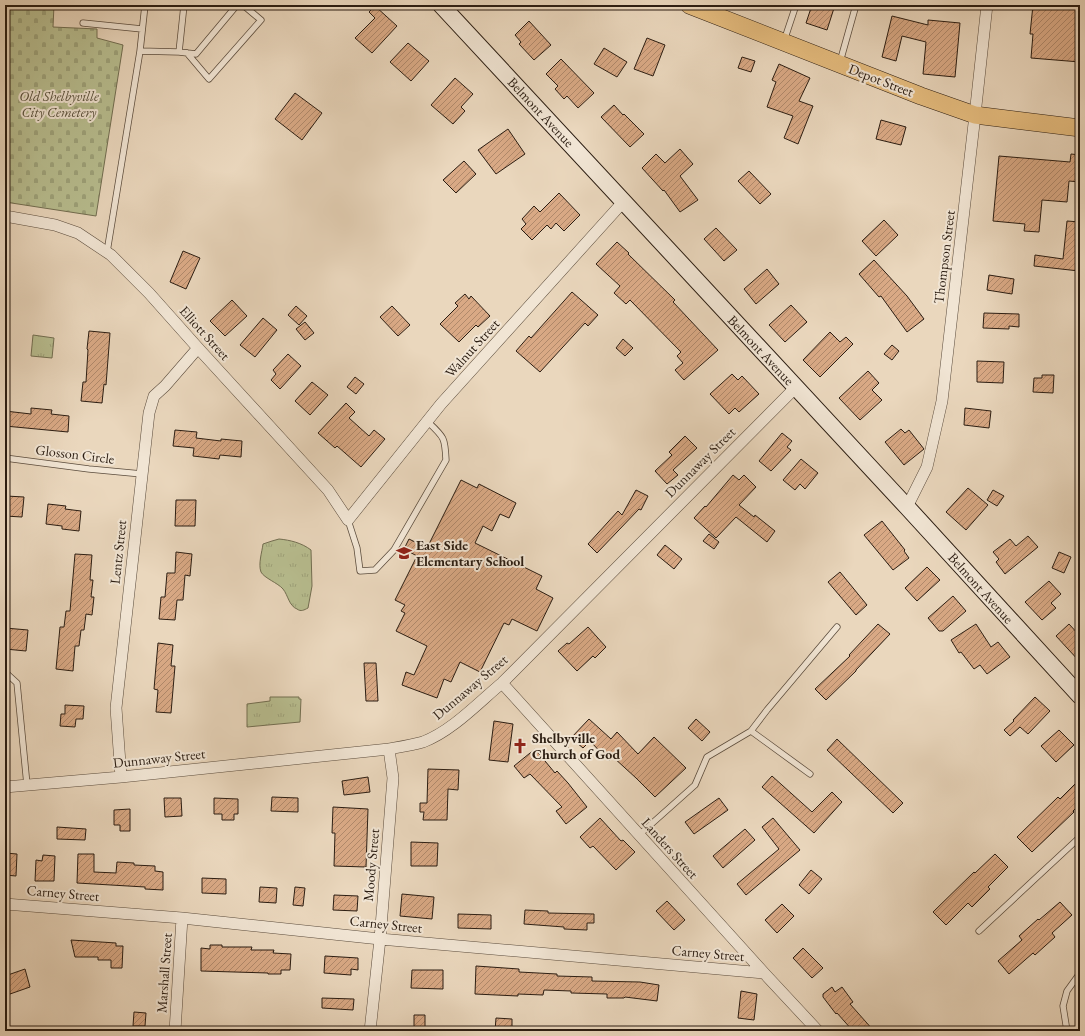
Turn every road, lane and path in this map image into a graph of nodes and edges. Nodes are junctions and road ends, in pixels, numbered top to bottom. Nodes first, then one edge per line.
1 (145, 5) edge
2 (184, 5) edge
3 (237, 5) edge
4 (244, 5) edge
5 (441, 5) edge
6 (690, 5) edge
7 (796, 5) edge
8 (856, 5) edge
9 (987, 5) edge
10 (83, 23) dead end
11 (142, 29) junction
12 (783, 42) junction
13 (140, 51) junction
14 (179, 52) junction
15 (187, 53) junction
16 (839, 64) junction
17 (975, 115) junction
18 (1080, 128) edge
19 (624, 201) junction
20 (5, 216) edge
21 (107, 252) junction
22 (198, 348) junction
23 (796, 387) junction
24 (427, 421) junction
25 (5, 458) edge
26 (142, 474) junction
27 (907, 507) junction
28 (348, 520) junction
29 (837, 627) dead end
30 (5, 672) edge
31 (502, 683) junction
32 (1080, 696) edge
33 (750, 731) junction
34 (390, 749) junction
35 (810, 774) dead end
36 (121, 777) junction
37 (27, 785) junction
38 (5, 787) edge
39 (639, 835) junction
40 (1080, 837) edge
41 (5, 904) edge
42 (182, 918) junction
43 (979, 931) dead end
44 (380, 939) junction
45 (764, 973) junction
46 (1080, 973) edge
47 (175, 1031) edge
48 (370, 1031) edge
49 (818, 1031) edge
50 (1067, 1031) edge

1 - 11 lane
2 - 14 lane
3 - 15 lane
4 - 15 lane
5 - 19 main road, Belmont Avenue
6 - 12 main road, Depot Street
7 - 12 lane
8 - 16 lane
9 - 17 street, Thompson Street
10 - 11 lane
11 - 13 lane
12 - 16 main road, Depot Street
13 - 14 lane
13 - 21 lane
14 - 15 lane
16 - 17 main road, Depot Street
17 - 18 main road, Depot Street
17 - 27 street, Thompson Street
19 - 23 main road, Belmont Avenue
19 - 24 street, Walnut Street
20 - 21 street, Elliott Street
21 - 22 street, Elliott Street
22 - 26 street, Lentz Street
22 - 28 street, Elliott Street
23 - 27 main road, Belmont Avenue
23 - 31 street, Dunnaway Street
24 - 28 street, Walnut Street
24 - 28 lane
25 - 26 lane, Glosson Circle
26 - 36 street, Lentz Street
27 - 32 main road, Belmont Avenue
29 - 33 lane
30 - 37 lane
31 - 34 street, Dunnaway Street
31 - 39 street, Landers Street
33 - 35 lane
33 - 39 lane
34 - 36 street, Dunnaway Street
34 - 44 street, Moody Street
36 - 37 street, Dunnaway Street
37 - 38 street, Dunnaway Street
39 - 45 street, Landers Street
40 - 43 lane
41 - 42 street, Carney Street
42 - 44 street, Carney Street
42 - 47 street, Marshall Street
44 - 45 street, Carney Street
44 - 48 street, Moody Street
45 - 49 street, Landers Street
46 - 50 lane

